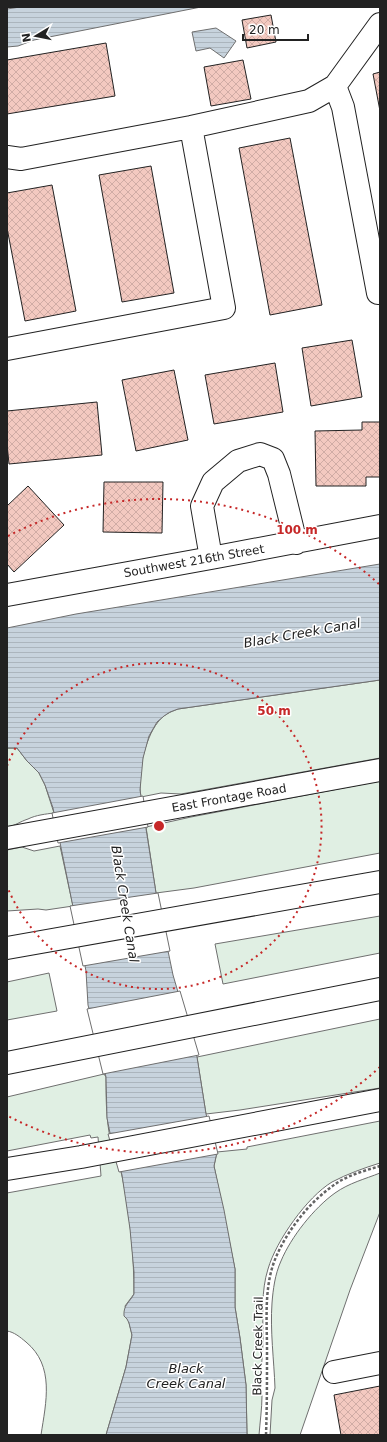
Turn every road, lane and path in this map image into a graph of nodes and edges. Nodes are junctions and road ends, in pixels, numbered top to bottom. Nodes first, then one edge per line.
1 (380, 24) edge
2 (335, 86) junction
3 (191, 127) junction
4 (7, 157) edge
5 (373, 223) edge
6 (378, 293) dead end
7 (7, 349) edge
8 (380, 526) edge
9 (296, 543) junction
10 (211, 558) junction
11 (7, 595) edge
12 (380, 770) edge
13 (16, 837) edge
14 (380, 882) edge
15 (7, 948) edge
16 (380, 989) edge
17 (7, 1063) edge
18 (380, 1100) edge
19 (380, 1166) edge
20 (7, 1169) edge
21 (380, 1363) edge
22 (334, 1372) dead end
23 (266, 1435) edge

1 - 2 main road
2 - 3 main road
2 - 5 main road
3 - 4 main road
3 - 7 main road
5 - 6 main road
8 - 9 main road, Southwest 216th Street
9 - 10 main road, Southwest 216th Street
9 - 10 main road
10 - 11 main road, Southwest 216th Street
12 - 13 main road, East Frontage Road
14 - 15 main road
16 - 17 main road
18 - 20 main road
19 - 23 path, Black Creek Trail
21 - 22 main road

